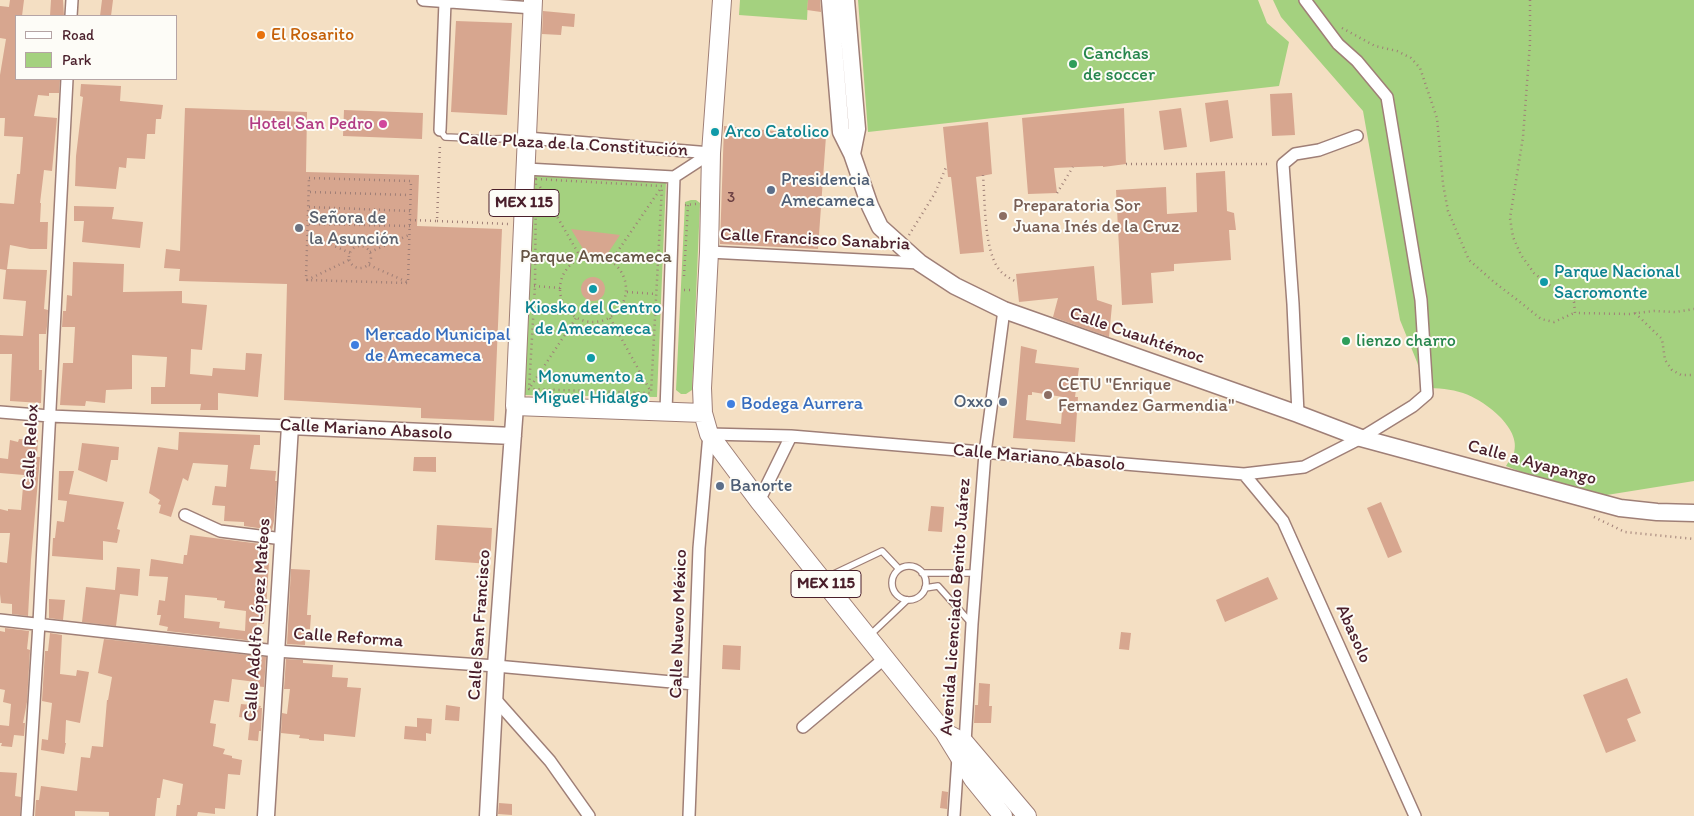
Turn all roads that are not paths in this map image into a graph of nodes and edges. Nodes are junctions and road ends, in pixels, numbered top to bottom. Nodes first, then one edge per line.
1 (72, 0) edge
2 (423, 0) edge
3 (722, 0) edge
4 (830, 0) edge
5 (846, 0) edge
6 (1305, 0) edge
7 (445, 2) junction
8 (533, 4) edge
9 (71, 15) edge
10 (68, 80) edge
11 (443, 133) joint
12 (1356, 136) dead end
13 (527, 138) junction
14 (711, 153) junction
15 (852, 154) junction
16 (531, 174) junction
17 (674, 178) junction
18 (709, 252) junction
19 (920, 263) junction
20 (1004, 310) junction
21 (0, 402) edge
22 (515, 406) junction
23 (666, 411) junction
24 (0, 412) edge
25 (16, 412) junction
26 (703, 413) junction
27 (1298, 414) junction
28 (50, 416) junction
29 (290, 426) junction
30 (709, 434) junction
31 (513, 436) junction
32 (791, 436) junction
33 (1361, 438) junction
34 (985, 454) junction
35 (1244, 474) junction
36 (759, 500) junction
37 (1694, 513) edge
38 (186, 515) dead end
39 (283, 539) junction
40 (898, 569) junction
41 (922, 573) junction
42 (977, 573) junction
43 (822, 579) junction
44 (925, 588) junction
45 (908, 600) junction
46 (0, 620) edge
47 (40, 623) junction
48 (972, 624) junction
49 (868, 637) junction
50 (276, 651) junction
51 (885, 658) junction
52 (496, 666) junction
53 (694, 684) junction
54 (495, 699) junction
55 (803, 727) dead end
56 (962, 750) junction
57 (27, 816) edge
58 (266, 816) edge
59 (488, 816) edge
60 (590, 816) edge
61 (688, 816) edge
62 (954, 816) edge
63 (1003, 816) edge
64 (1027, 816) edge
65 (1415, 816) edge

1 - 9 street
2 - 7 street
3 - 14 main road, MEX 115
4 - 15 main road, Calle Cuauhtémoc
5 - 15 main road
6 - 33 street
7 - 8 street
7 - 11 street, Calle Plaza de la Constitución
8 - 13 main road, MEX 115
10 - 28 street, Calle Relox
11 - 13 lane, Calle Plaza de la Constitución
12 - 27 street
13 - 14 street, Calle Plaza de la Constitución
13 - 16 main road, MEX 115
14 - 17 street
14 - 18 main road, Calle Plaza de la Constitución / MEX 115
15 - 19 main road, Calle Cuauhtémoc
16 - 17 street
16 - 22 main road, MEX 115
17 - 23 street
18 - 19 street, Calle Francisco Sanabria
18 - 26 main road, Calle Plaza de la Constitución / MEX 115
19 - 20 main road, Calle Cuauhtémoc
20 - 27 main road, Calle Cuauhtémoc
20 - 34 street, Avenida Licenciado Benito Juárez
21 - 25 street
22 - 23 main road
22 - 31 main road
23 - 26 main road
24 - 25 street, Calle Mariano Abasolo
25 - 28 street, Calle Mariano Abasolo
26 - 30 main road, MEX 115
27 - 33 main road, Calle Cuauhtémoc
28 - 29 street, Calle Mariano Abasolo
28 - 47 street, Calle Relox
29 - 31 main road, Calle Mariano Abasolo
29 - 39 main road, Calle Adolfo López Mateos
30 - 32 street, Calle Mariano Abasolo
30 - 36 main road, MEX 115
30 - 53 street, Calle Nuevo México
31 - 52 main road, Calle San Francisco
32 - 34 street, Calle Mariano Abasolo
32 - 36 street
33 - 35 street, Calle Mariano Abasolo
33 - 37 main road, Calle a Ayapango
34 - 35 street, Calle Mariano Abasolo
34 - 42 street, Avenida Licenciado Benito Juárez
35 - 65 street, Abasolo
36 - 43 main road, MEX 115
38 - 39 street
39 - 50 main road, Calle Adolfo López Mateos
40 - 41 lane
40 - 43 lane
40 - 45 lane
41 - 42 lane
41 - 44 lane
42 - 48 street, Avenida Licenciado Benito Juárez
43 - 49 main road, MEX 115
44 - 45 lane
44 - 48 lane
45 - 49 lane
46 - 47 street, Calle Reforma
47 - 50 street, Calle Reforma
47 - 57 street, Calle Relox
48 - 56 street, Avenida Licenciado Benito Juárez
49 - 51 main road, MEX 115
50 - 52 street, Calle Reforma
50 - 58 main road, Calle Adolfo López Mateos
51 - 55 street
51 - 56 main road, MEX 115
52 - 53 street, Calle Reforma
52 - 54 main road, Calle San Francisco
53 - 61 street, Calle Nuevo México
54 - 59 main road, Calle San Francisco
54 - 60 street
56 - 62 street, Avenida Licenciado Benito Juárez
56 - 63 main road, MEX 115
56 - 64 main road, MEX 115

